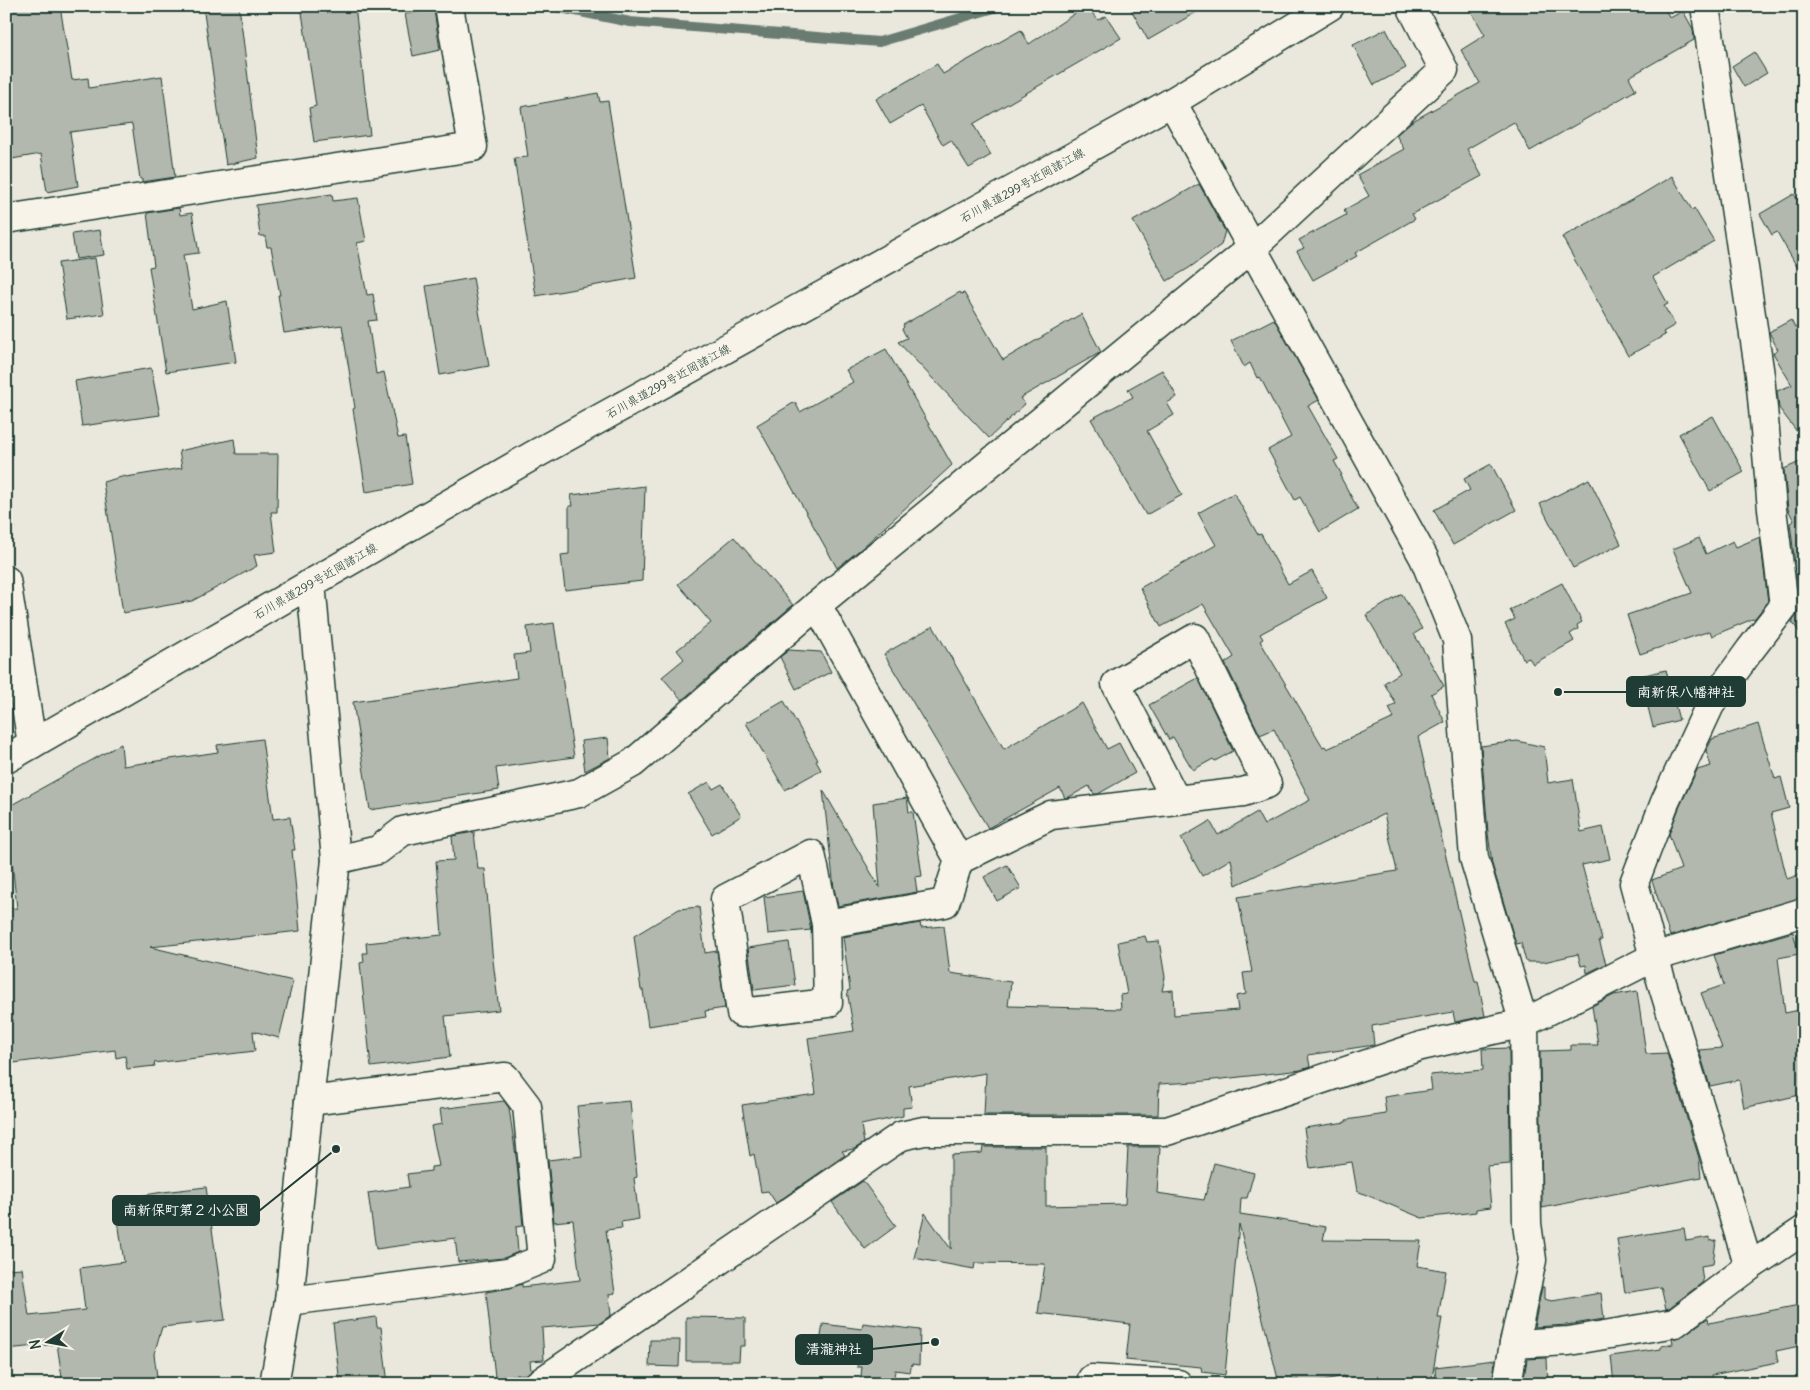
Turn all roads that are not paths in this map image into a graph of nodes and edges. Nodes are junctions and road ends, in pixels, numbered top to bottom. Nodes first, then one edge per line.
1 (449, 6) edge
2 (1330, 6) edge
3 (1411, 6) edge
4 (1705, 6) edge
5 (1172, 102) junction
6 (6, 219) edge
7 (1252, 248) junction
8 (6, 580) edge
9 (311, 583) junction
10 (817, 606) junction
11 (32, 744) junction
12 (6, 758) edge
13 (1176, 800) junction
14 (336, 860) junction
15 (959, 860) junction
16 (1804, 912) edge
17 (826, 924) junction
18 (1654, 956) junction
19 (1524, 1023) junction
20 (309, 1101) junction
21 (1804, 1230) edge
22 (1749, 1267) junction
23 (290, 1301) junction
24 (1514, 1344) junction
25 (274, 1384) edge
26 (538, 1384) edge
27 (1092, 1384) edge
28 (1178, 1384) edge
29 (1507, 1384) edge

1 - 6 street
2 - 5 street, 石川県道299号近岡諸江線
3 - 7 street
4 - 18 street
5 - 7 street
5 - 9 street, 石川県道299号近岡諸江線
7 - 10 street
7 - 19 street
8 - 11 street
9 - 11 street, 石川県道299号近岡諸江線
9 - 14 street
10 - 14 street
10 - 15 street
11 - 12 street, 石川県道299号近岡諸江線
13 - 13 street
13 - 15 street
14 - 20 street
15 - 17 street
16 - 18 street
17 - 17 street
18 - 19 street
18 - 22 street
19 - 24 street
19 - 26 street
20 - 23 street
20 - 23 street
21 - 22 street
22 - 24 street
23 - 25 street
24 - 29 street
27 - 28 street

